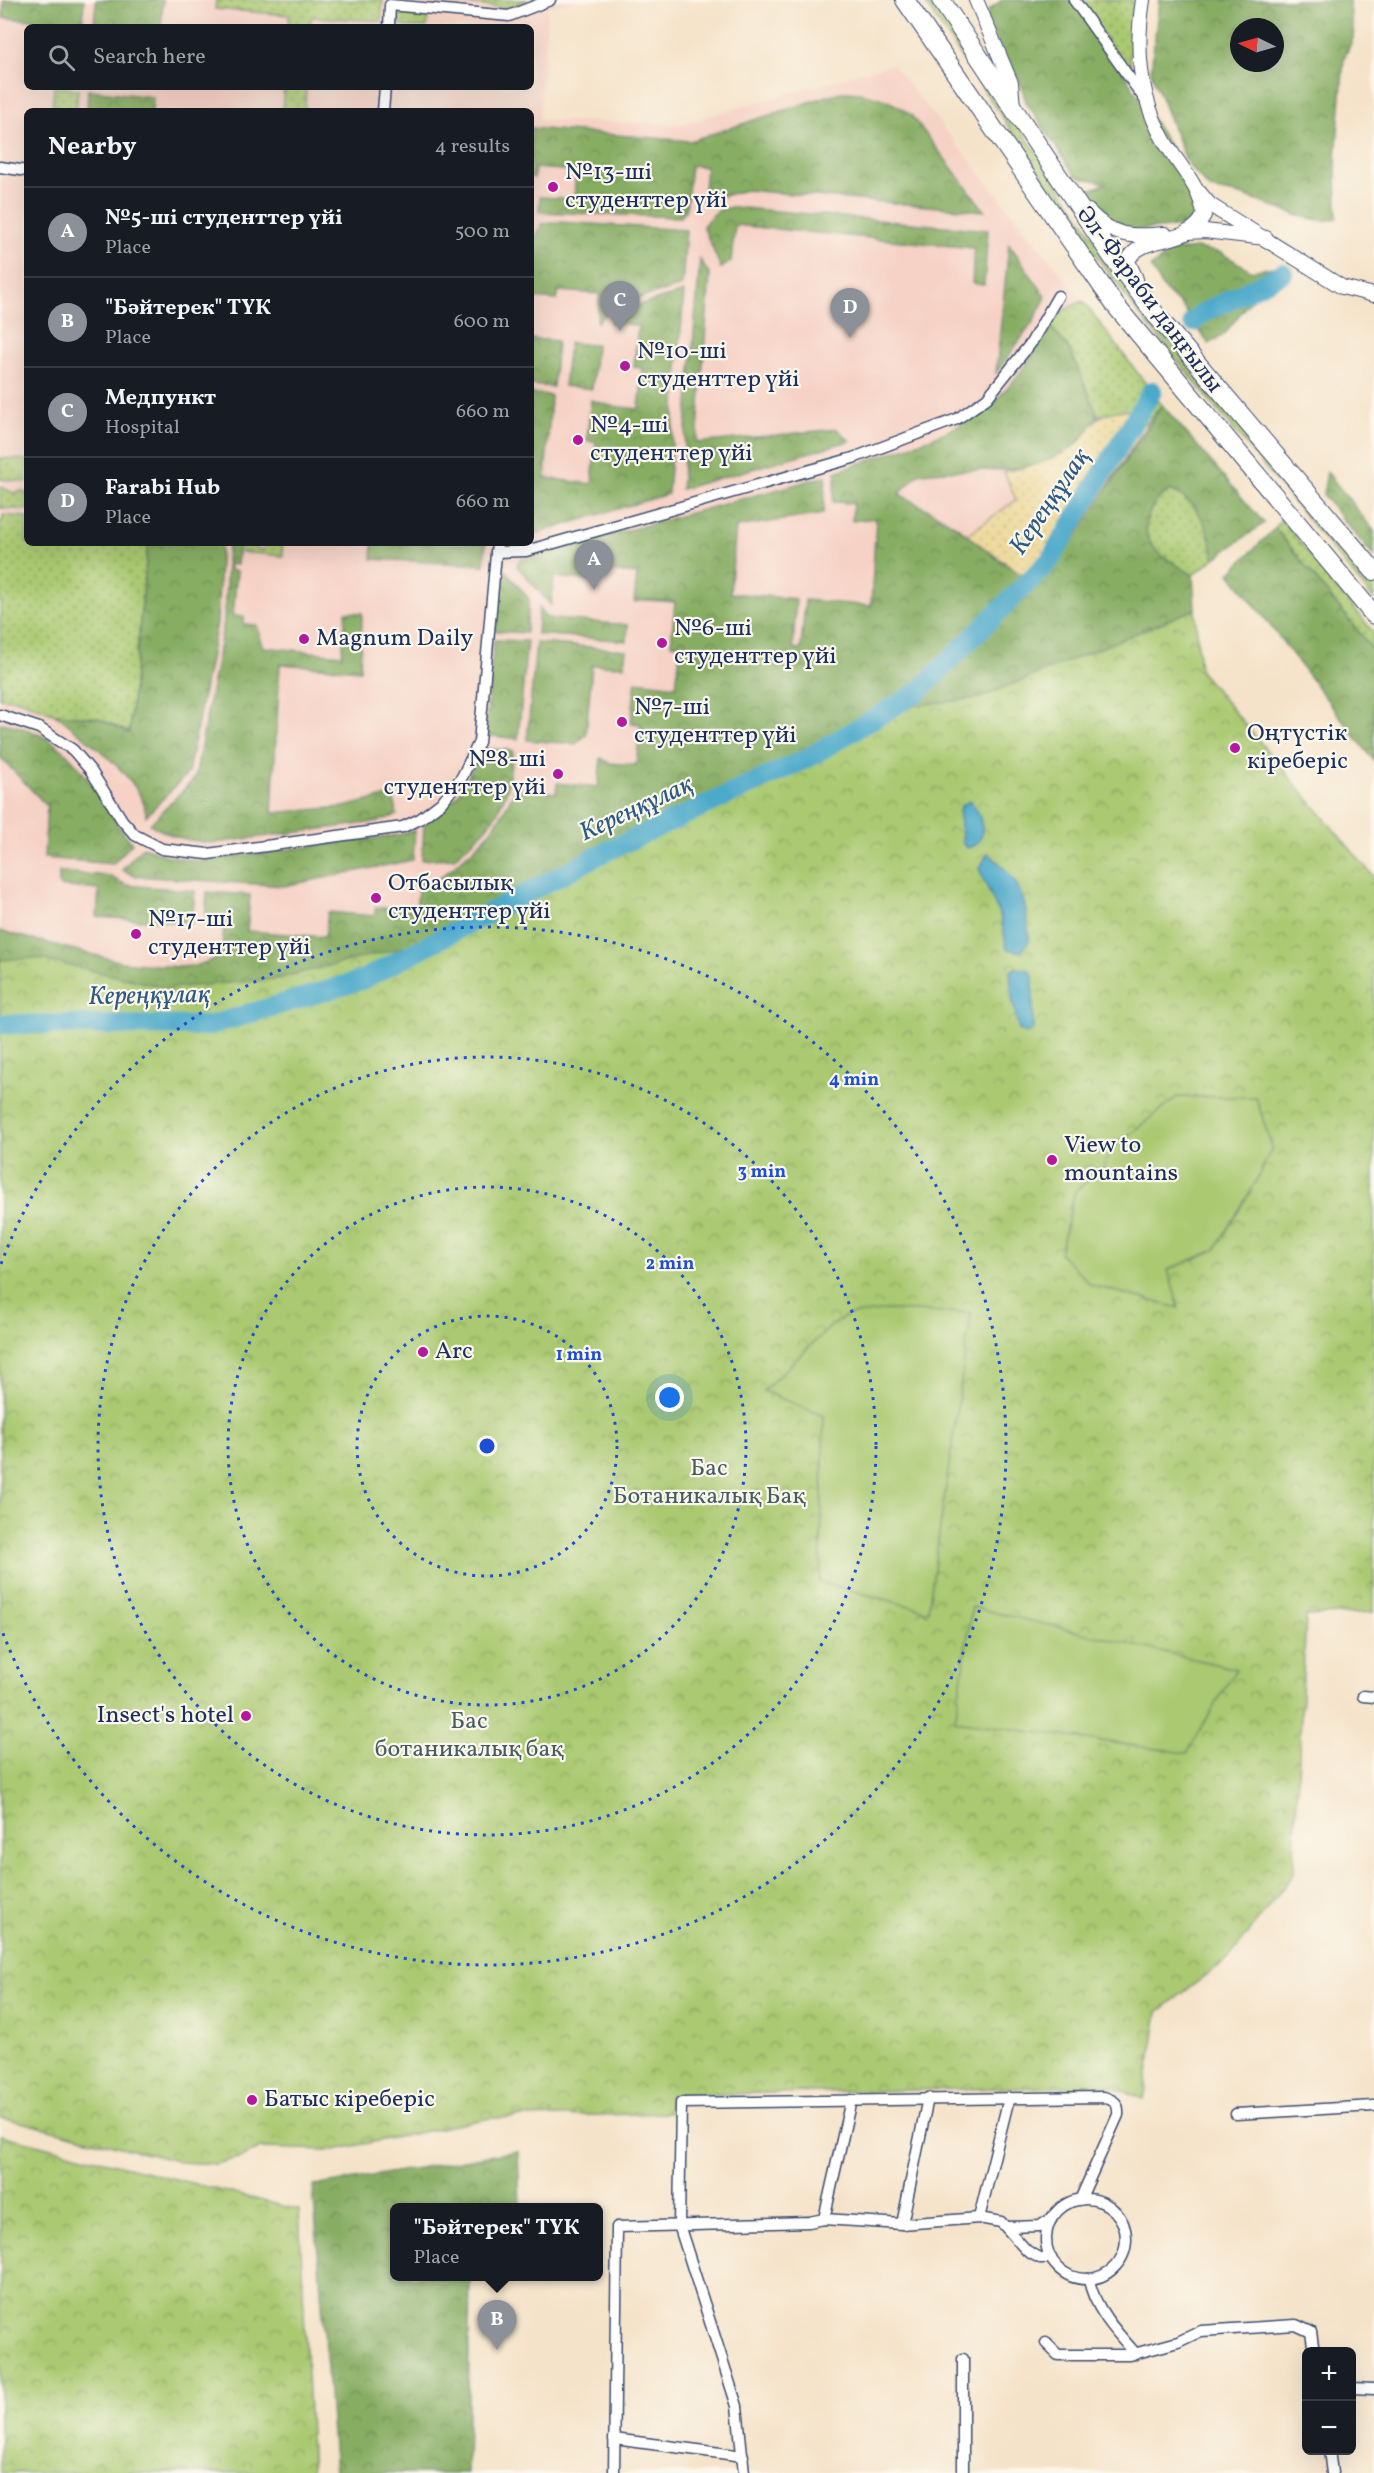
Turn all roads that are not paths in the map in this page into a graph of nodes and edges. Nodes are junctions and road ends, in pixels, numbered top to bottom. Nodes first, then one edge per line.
1 (550, 0) edge
2 (894, 0) edge
3 (905, 0) edge
4 (941, 0) edge
5 (976, 0) edge
6 (1074, 0) edge
7 (1143, 0) edge
8 (389, 24) edge
9 (961, 80) junction
10 (385, 90) edge
11 (1146, 101) junction
12 (1013, 107) junction
13 (383, 108) edge
14 (0, 167) edge
15 (24, 171) edge
16 (1061, 181) junction
17 (1196, 189) junction
18 (1204, 215) junction
19 (1208, 231) junction
20 (1191, 232) junction
21 (1266, 238) junction
22 (1374, 295) edge
23 (1058, 296) dead end
24 (1156, 315) junction
25 (496, 548) edge
26 (1374, 571) edge
27 (1374, 615) edge
28 (0, 716) edge
29 (1009, 2097) junction
30 (928, 2098) junction
31 (851, 2100) junction
32 (1374, 2106) edge
33 (1236, 2114) dead end
34 (1080, 2200) junction
35 (979, 2218) junction
36 (824, 2219) junction
37 (1052, 2219) junction
38 (902, 2224) junction
39 (679, 2225) junction
40 (1007, 2227) junction
41 (1051, 2258) junction
42 (1089, 2279) junction
43 (1046, 2343) dead end
44 (1313, 2347) edge
45 (1136, 2354) junction
46 (963, 2359) dead end
47 (1356, 2388) edge
48 (1374, 2389) edge
49 (614, 2439) junction
50 (1330, 2455) edge
51 (743, 2456) junction
52 (614, 2473) edge
53 (744, 2473) edge
54 (963, 2473) edge
55 (1332, 2473) edge

1 - 8 street
2 - 9 street
3 - 9 main road, Әл-Фараби даңғылы
4 - 12 main road, Әл-Фараби даңғылы
5 - 12 street
6 - 11 street
7 - 11 street
9 - 27 main road, Әл-Фараби даңғылы
10 - 13 street
11 - 17 street
12 - 16 main road, Әл-Фараби даңғылы
14 - 15 street
16 - 20 street
16 - 24 main road, Әл-Фараби даңғылы
17 - 18 street
17 - 21 street
18 - 19 street
18 - 20 street
19 - 20 street
19 - 21 street
20 - 24 street
21 - 22 street
23 - 25 street
24 - 26 main road, Әл-Фараби даңғылы
25 - 28 street
29 - 30 street
29 - 34 street
29 - 35 street
30 - 31 street
30 - 38 street
31 - 36 street
31 - 39 street
32 - 33 street
34 - 37 street
34 - 42 street
35 - 38 street
35 - 40 street
36 - 38 street
36 - 39 street
37 - 40 street
37 - 41 street
39 - 49 street
39 - 51 street
40 - 41 street
41 - 42 street
42 - 45 street
43 - 45 street
44 - 45 street
46 - 54 street
47 - 48 street
49 - 51 street
49 - 52 street
50 - 55 street
51 - 53 street

